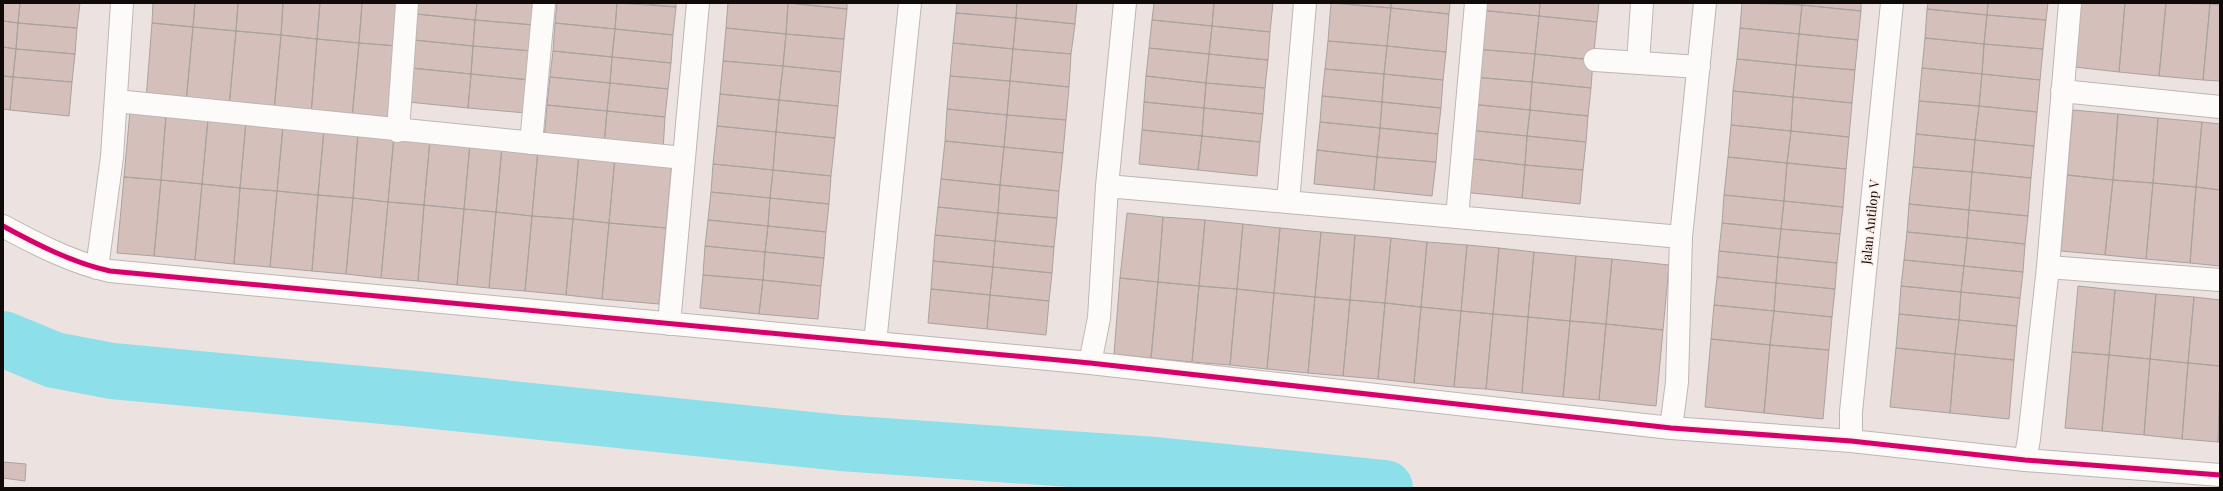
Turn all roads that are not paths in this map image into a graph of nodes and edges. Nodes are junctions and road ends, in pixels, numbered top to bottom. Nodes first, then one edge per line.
1 (122, 3) edge
2 (407, 3) edge
3 (544, 3) edge
4 (698, 3) edge
5 (910, 3) edge
6 (1125, 3) edge
7 (1305, 3) edge
8 (1476, 3) edge
9 (1642, 3) edge
10 (1705, 3) edge
11 (1892, 3) edge
12 (2070, 3) edge
13 (1596, 60) dead end
14 (1638, 63) junction
15 (1699, 67) junction
16 (2062, 91) junction
17 (116, 101) junction
18 (2220, 107) edge
19 (398, 130) junction
20 (531, 143) junction
21 (684, 158) junction
22 (1108, 186) junction
23 (1288, 202) junction
24 (1457, 217) junction
25 (3, 226) edge
26 (1681, 237) junction
27 (2048, 267) junction
28 (97, 268) junction
29 (2220, 280) edge
30 (669, 324) junction
31 (874, 343) junction
32 (1090, 363) junction
33 (1671, 428) junction
34 (1851, 441) junction
35 (2025, 460) junction
36 (2220, 474) edge

1 - 17 street
2 - 19 street
3 - 20 street
4 - 21 street
5 - 31 street
6 - 22 street
7 - 23 street
8 - 24 street
9 - 14 street
10 - 15 street
11 - 34 street, Jalan Antilop V
12 - 16 street
13 - 14 street
14 - 15 street
15 - 26 street
16 - 18 street
16 - 27 street
17 - 19 street
17 - 28 street
19 - 20 street
20 - 21 street
21 - 30 street
22 - 23 street
22 - 32 street
23 - 24 street
24 - 26 street
25 - 28 street
26 - 33 street
27 - 29 street
27 - 35 street
28 - 30 street
30 - 31 street
31 - 32 street
32 - 33 street
33 - 34 street
34 - 35 street
35 - 36 street

